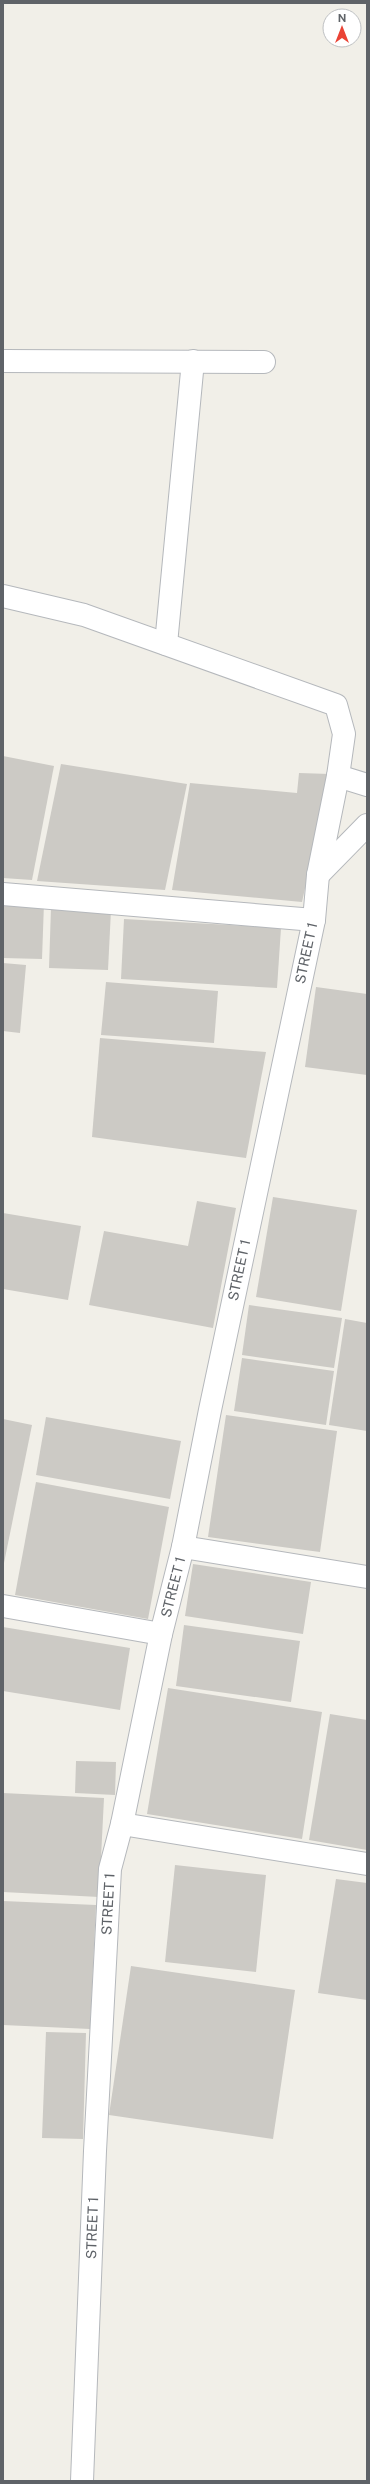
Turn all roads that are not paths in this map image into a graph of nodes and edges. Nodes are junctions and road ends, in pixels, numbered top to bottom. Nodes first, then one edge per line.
1 (3, 361) edge
2 (194, 361) junction
3 (264, 362) dead end
4 (3, 596) edge
5 (166, 644) junction
6 (338, 776) junction
7 (367, 785) edge
8 (367, 825) edge
9 (318, 875) junction
10 (3, 894) edge
11 (314, 920) junction
12 (183, 1547) junction
13 (367, 1577) edge
14 (3, 1606) edge
15 (161, 1634) junction
16 (122, 1824) junction
17 (367, 1864) edge
18 (82, 2481) edge

1 - 2 street
2 - 3 street
2 - 5 street
4 - 5 street
5 - 6 street, STREET 1
6 - 7 street
6 - 9 street, STREET 1
8 - 9 street
9 - 11 street, STREET 1
10 - 11 street
11 - 12 street, STREET 1
12 - 13 street
12 - 15 street, STREET 1
14 - 15 street
15 - 16 street, STREET 1
16 - 17 street
16 - 18 street, STREET 1

